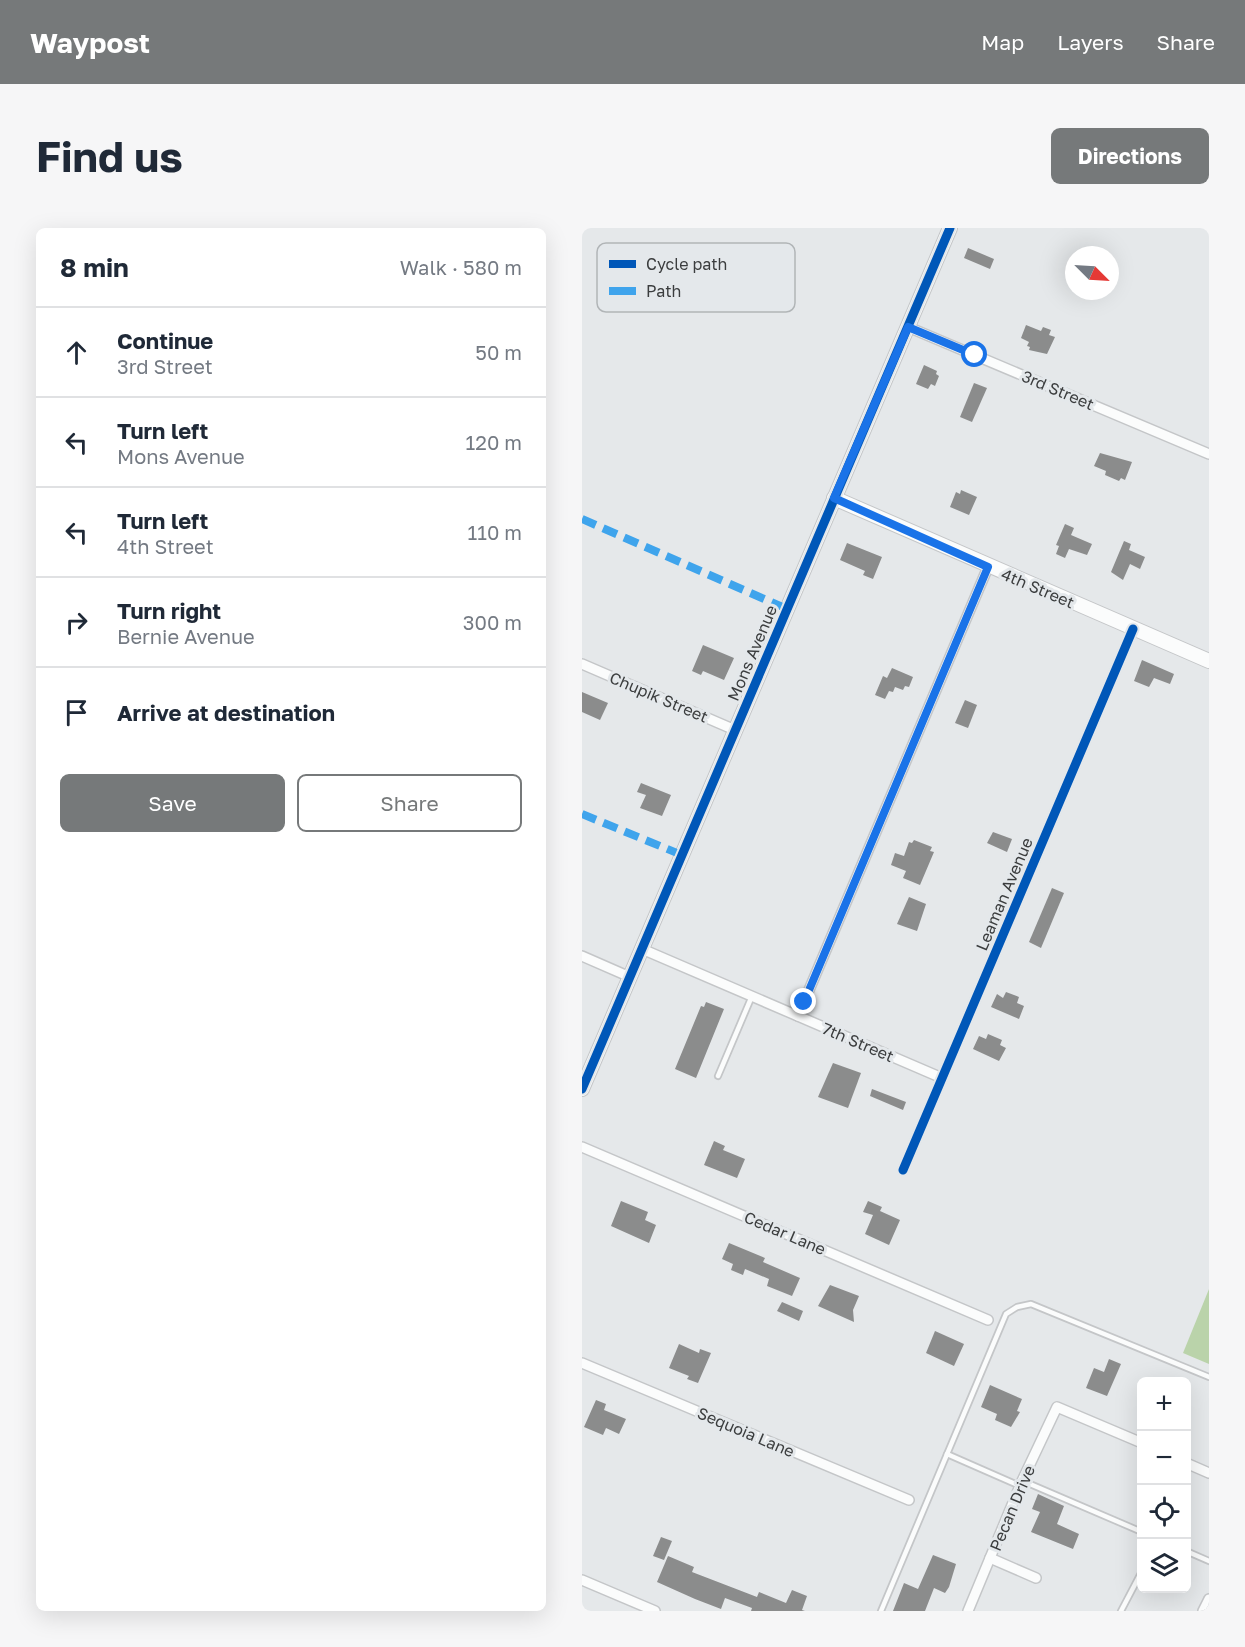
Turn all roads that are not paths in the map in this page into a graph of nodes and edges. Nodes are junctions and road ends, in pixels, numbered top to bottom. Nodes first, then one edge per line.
1 (950, 228) edge
2 (908, 327) junction
3 (1209, 454) edge
4 (834, 498) junction
5 (988, 567) junction
6 (1132, 628) junction
7 (1209, 661) edge
8 (582, 664) edge
9 (735, 730) junction
10 (642, 949) junction
11 (582, 956) edge
12 (630, 976) junction
13 (752, 996) junction
14 (798, 1016) junction
15 (718, 1076) dead end
16 (942, 1078) junction
17 (582, 1089) edge
18 (582, 1147) edge
19 (903, 1170) dead end
20 (988, 1320) dead end
21 (582, 1363) edge
22 (1209, 1377) edge
23 (1137, 1441) edge
24 (947, 1454) junction
25 (1191, 1465) edge
26 (1209, 1473) edge
27 (1021, 1483) junction
28 (909, 1500) dead end
29 (1137, 1530) edge
30 (1191, 1553) edge
31 (990, 1558) junction
32 (1209, 1561) edge
33 (1035, 1578) dead end
34 (582, 1580) edge
35 (1137, 1581) edge
36 (1209, 1599) edge
37 (655, 1611) edge
38 (881, 1611) edge
39 (968, 1611) edge
40 (1121, 1611) edge
41 (1203, 1611) edge

1 - 2 street, Mons Avenue
2 - 3 street, 3rd Street
2 - 4 street, Mons Avenue
4 - 5 street, 4th Street
4 - 9 street, Mons Avenue
5 - 6 street, 4th Street
5 - 14 street
6 - 7 street, 4th Street
6 - 16 street, Leaman Avenue
8 - 9 street, Chupik Street
9 - 10 street, Mons Avenue
10 - 12 street, Mons Avenue
10 - 13 street, 7th Street
11 - 12 street
12 - 17 street, Mons Avenue
13 - 14 street, 7th Street
13 - 15 lane
14 - 16 street, 7th Street
16 - 19 street, Leaman Avenue
18 - 20 street, Cedar Lane
21 - 28 street, Sequoia Lane
22 - 24 lane
23 - 27 street, Pecan Drive
24 - 27 lane
24 - 38 lane
25 - 26 street
27 - 29 lane
27 - 31 street, Pecan Drive
30 - 32 lane
31 - 33 street
31 - 39 street, Pecan Drive
34 - 37 street
35 - 40 lane
36 - 41 street

